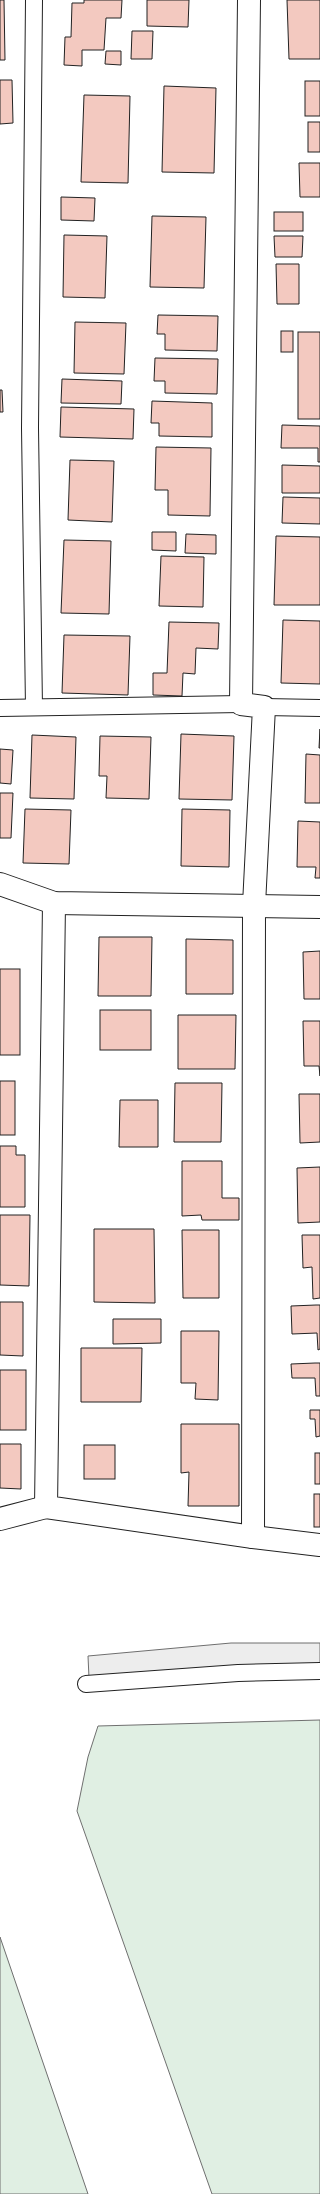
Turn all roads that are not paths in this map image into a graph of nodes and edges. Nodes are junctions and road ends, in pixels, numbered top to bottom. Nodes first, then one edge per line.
1 (34, 0) edge
2 (249, 0) edge
3 (241, 704) junction
4 (264, 707) junction
5 (0, 708) edge
6 (34, 708) junction
7 (320, 708) edge
8 (0, 884) edge
9 (54, 903) junction
10 (254, 905) junction
11 (320, 907) edge
12 (46, 1507) junction
13 (0, 1519) edge
14 (253, 1537) junction
15 (320, 1545) edge
16 (320, 1671) edge
17 (86, 1684) dead end

1 - 6 lane
2 - 3 street
3 - 4 street
3 - 6 lane
4 - 7 lane
4 - 10 street
5 - 6 lane
8 - 9 street
9 - 10 street
9 - 12 street
10 - 11 street
10 - 14 street
12 - 13 street
12 - 14 street
14 - 15 street
16 - 17 lane

